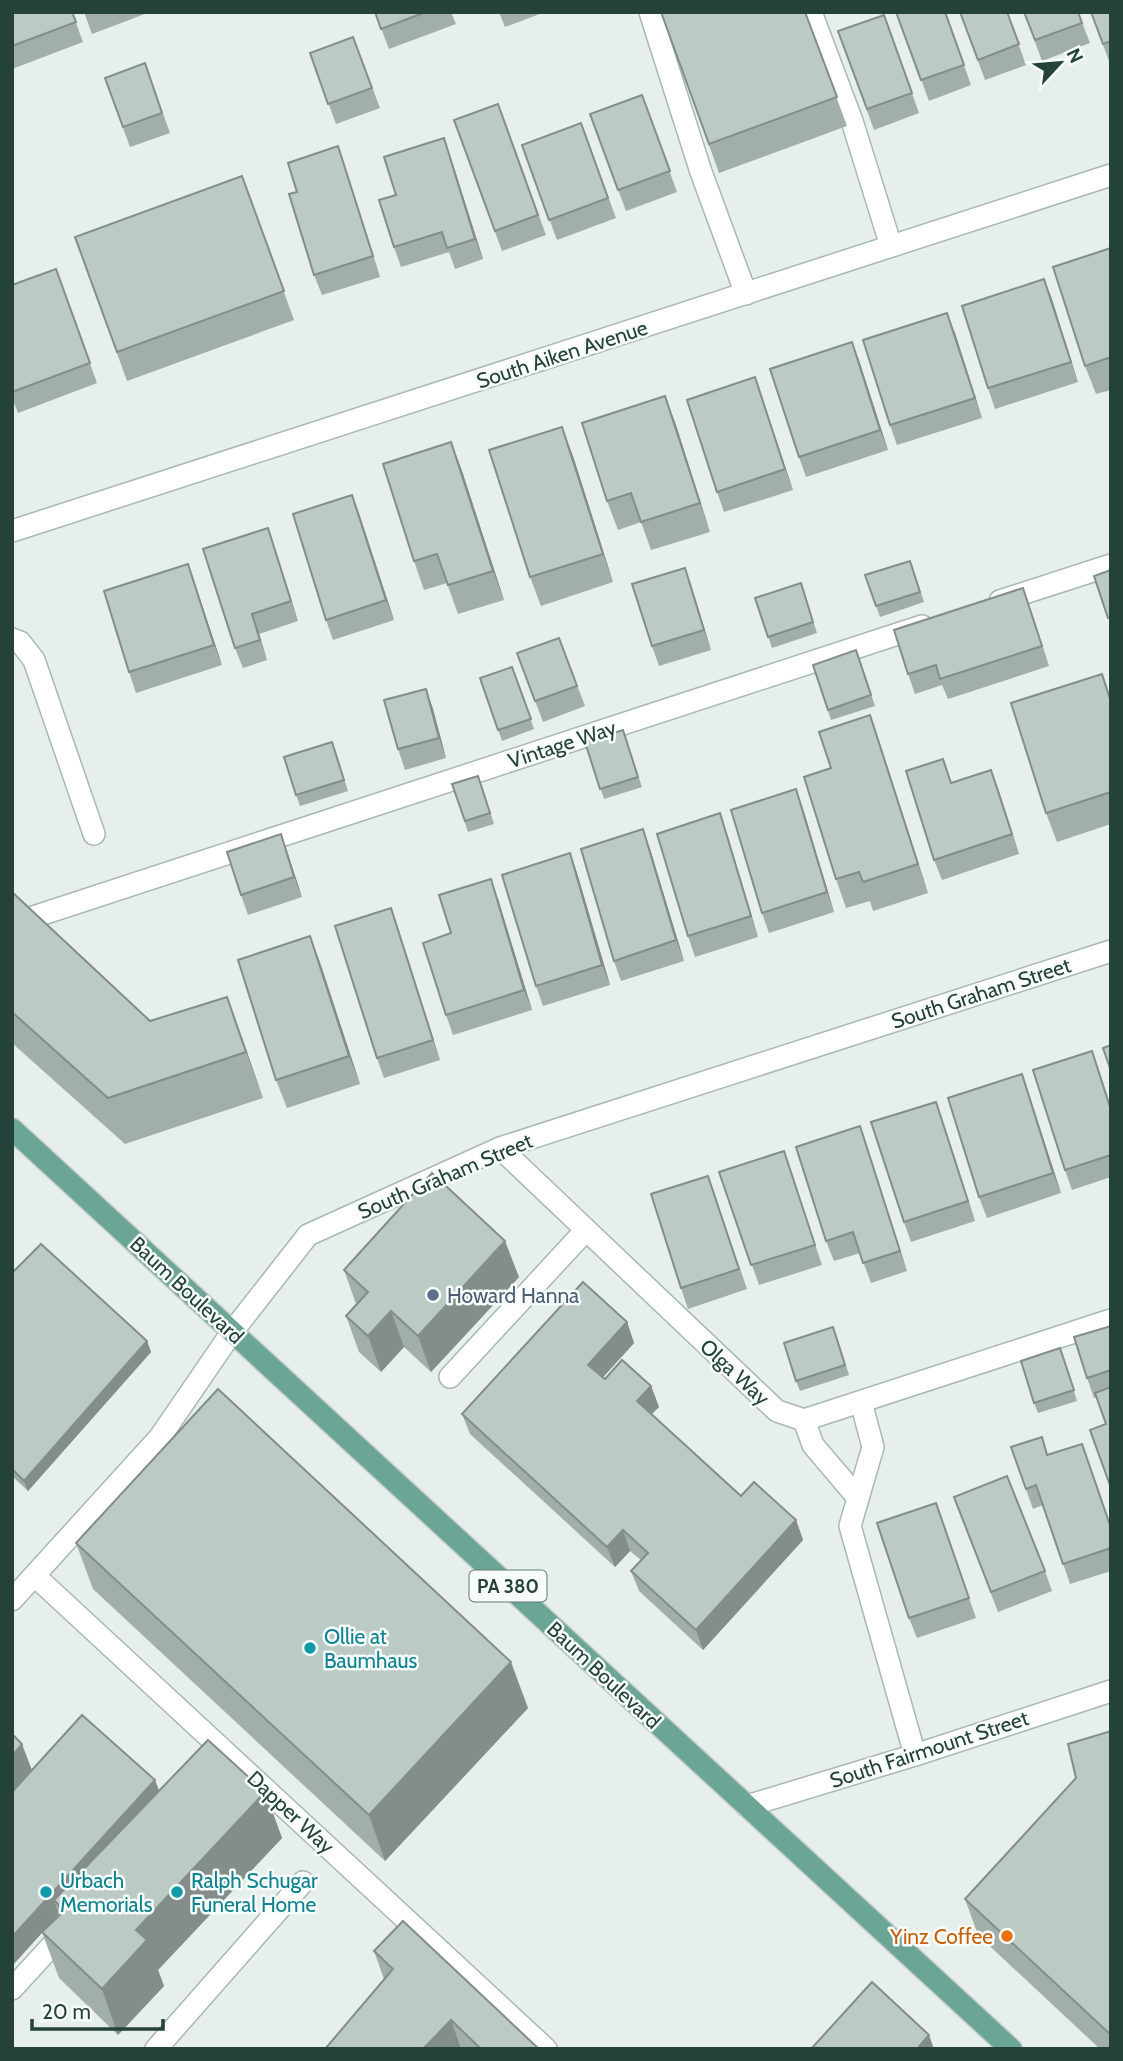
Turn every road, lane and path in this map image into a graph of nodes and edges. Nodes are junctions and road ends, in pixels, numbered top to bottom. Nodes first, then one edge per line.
1 (650, 12) edge
2 (811, 12) edge
3 (1111, 175) edge
4 (891, 246) junction
5 (746, 294) junction
6 (12, 531) edge
7 (1111, 565) edge
8 (978, 608) edge
9 (939, 621) edge
10 (12, 639) edge
11 (94, 834) dead end
12 (12, 924) edge
13 (1111, 951) edge
14 (12, 1129) edge
15 (500, 1148) junction
16 (586, 1230) junction
17 (1111, 1320) edge
18 (232, 1332) junction
19 (450, 1377) dead end
20 (861, 1402) junction
21 (804, 1420) junction
22 (858, 1498) junction
23 (35, 1576) junction
24 (12, 1600) edge
25 (1111, 1691) edge
26 (915, 1755) junction
27 (747, 1806) junction
28 (303, 1882) dead end
29 (78, 1917) edge
30 (12, 1989) edge
31 (1004, 2047) edge
32 (156, 2049) edge
33 (546, 2049) edge

1 - 5 street
2 - 4 street
3 - 4 street, South Aiken Avenue
4 - 5 street, South Aiken Avenue
5 - 6 street, South Aiken Avenue
7 - 8 street
9 - 12 street, Vintage Way
10 - 11 street
13 - 15 street, South Graham Street
14 - 18 main road, Baum Boulevard / PA 380
15 - 16 street, Olga Way
15 - 18 street, South Graham Street
16 - 19 street
16 - 21 street, Olga Way
17 - 20 street
18 - 23 street, South Graham Street
18 - 27 main road, Baum Boulevard / PA 380
20 - 21 street
20 - 22 street
21 - 22 street
22 - 26 street
23 - 24 street, South Graham Street
23 - 33 street, Dapper Way
25 - 26 street, South Fairmount Street
26 - 27 street, South Fairmount Street
27 - 31 main road, Baum Boulevard / PA 380
28 - 32 street
29 - 30 street

